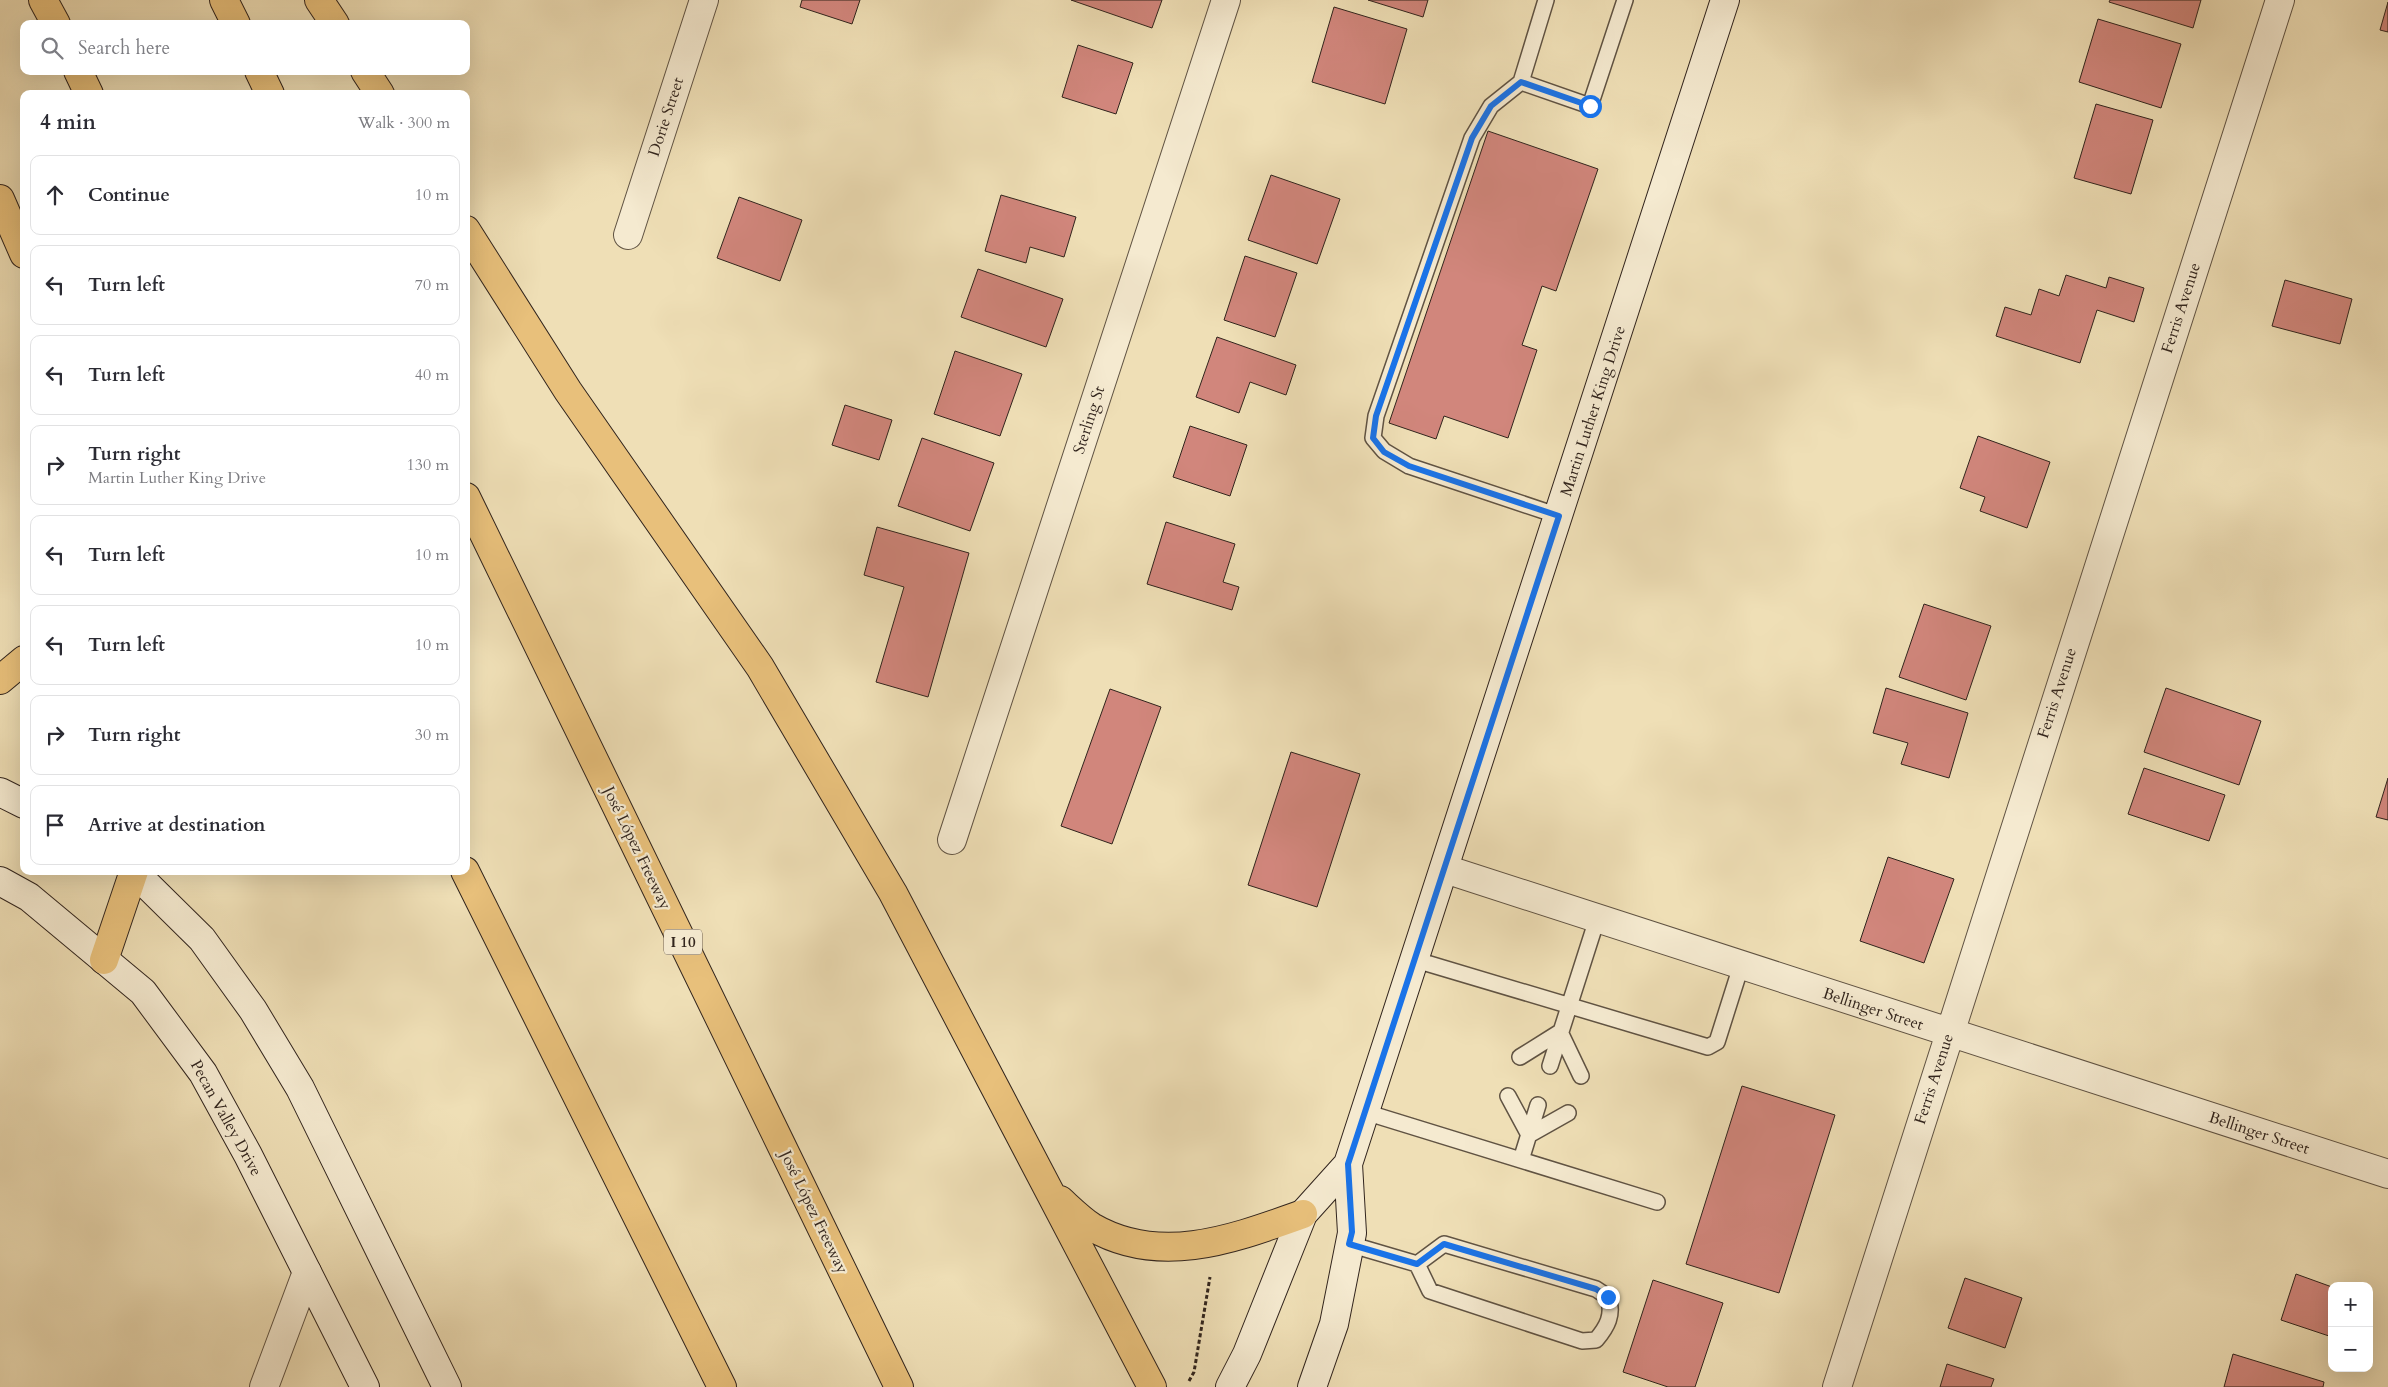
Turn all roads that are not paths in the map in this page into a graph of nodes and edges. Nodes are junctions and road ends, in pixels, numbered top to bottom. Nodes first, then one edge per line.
1 (43, 0) edge
2 (224, 0) edge
3 (318, 0) edge
4 (704, 0) edge
5 (1226, 0) edge
6 (1546, 0) edge
7 (1625, 0) edge
8 (1725, 0) edge
9 (2280, 0) edge
10 (54, 20) edge
11 (234, 20) edge
12 (332, 20) edge
13 (80, 75) edge
14 (261, 75) edge
15 (368, 75) edge
16 (1521, 82) junction
17 (87, 90) edge
18 (268, 90) edge
19 (377, 90) edge
20 (0, 199) edge
21 (628, 234) dead end
22 (470, 236) edge
23 (20, 245) edge
24 (470, 506) edge
25 (1559, 516) junction
26 (20, 663) edge
27 (0, 680) edge
28 (0, 792) edge
29 (20, 802) edge
30 (952, 840) dead end
31 (1445, 869) junction
32 (133, 875) edge
33 (138, 875) edge
34 (467, 875) edge
35 (0, 880) edge
36 (1597, 919) junction
37 (104, 960) junction
38 (1416, 960) junction
39 (1742, 966) junction
40 (1568, 1006) junction
41 (1560, 1032) junction
42 (1948, 1033) junction
43 (1520, 1057) dead end
44 (1550, 1066) dead end
45 (1581, 1076) dead end
46 (1508, 1096) dead end
47 (1538, 1105) dead end
48 (1365, 1112) junction
49 (1568, 1113) dead end
50 (1529, 1135) junction
51 (1521, 1160) junction
52 (1348, 1164) junction
53 (2388, 1174) edge
54 (1051, 1194) junction
55 (1656, 1202) dead end
56 (1303, 1214) junction
57 (1349, 1244) junction
58 (1417, 1264) junction
59 (307, 1272) junction
60 (264, 1387) edge
61 (365, 1387) edge
62 (447, 1387) edge
63 (722, 1387) edge
64 (899, 1387) edge
65 (1152, 1387) edge
66 (1230, 1387) edge
67 (1312, 1387) edge
68 (1836, 1387) edge

1 - 10 highway
2 - 11 highway
3 - 12 highway
4 - 21 street, Dorie Street
5 - 30 street, Sterling St
6 - 16 lane
7 - 16 lane
8 - 25 street, Martin Luther King Drive
9 - 42 street, Ferris Avenue
13 - 17 highway
14 - 18 highway
15 - 19 highway
16 - 25 lane
20 - 23 highway
22 - 54 highway
24 - 64 highway, José López Freeway / I 10
25 - 31 street, Martin Luther King Drive
26 - 27 highway
28 - 29 street
31 - 36 street, Bellinger Street
31 - 38 street, Martin Luther King Drive
32 - 37 highway
33 - 62 street
34 - 63 highway
35 - 37 street, Pecan Valley Drive
36 - 39 street, Bellinger Street
36 - 40 lane
37 - 59 street, Pecan Valley Drive
38 - 40 lane
38 - 48 street, Martin Luther King Drive
39 - 40 lane
39 - 42 street, Bellinger Street
40 - 41 lane
41 - 43 lane
41 - 44 lane
41 - 45 lane
42 - 53 street, Bellinger Street
42 - 68 street, Ferris Avenue
46 - 50 lane
47 - 50 lane
48 - 51 lane
48 - 52 street, Martin Luther King Drive
49 - 50 lane
50 - 51 lane
51 - 55 lane
52 - 56 street, Martin Luther King Drive
52 - 57 street, Martin Luther King Drive
54 - 56 highway
54 - 65 highway
56 - 66 street, Martin Luther King Drive
57 - 58 lane
57 - 67 street, Martin Luther King Drive
58 - 58 lane
59 - 60 street
59 - 61 street, Pecan Valley Drive

